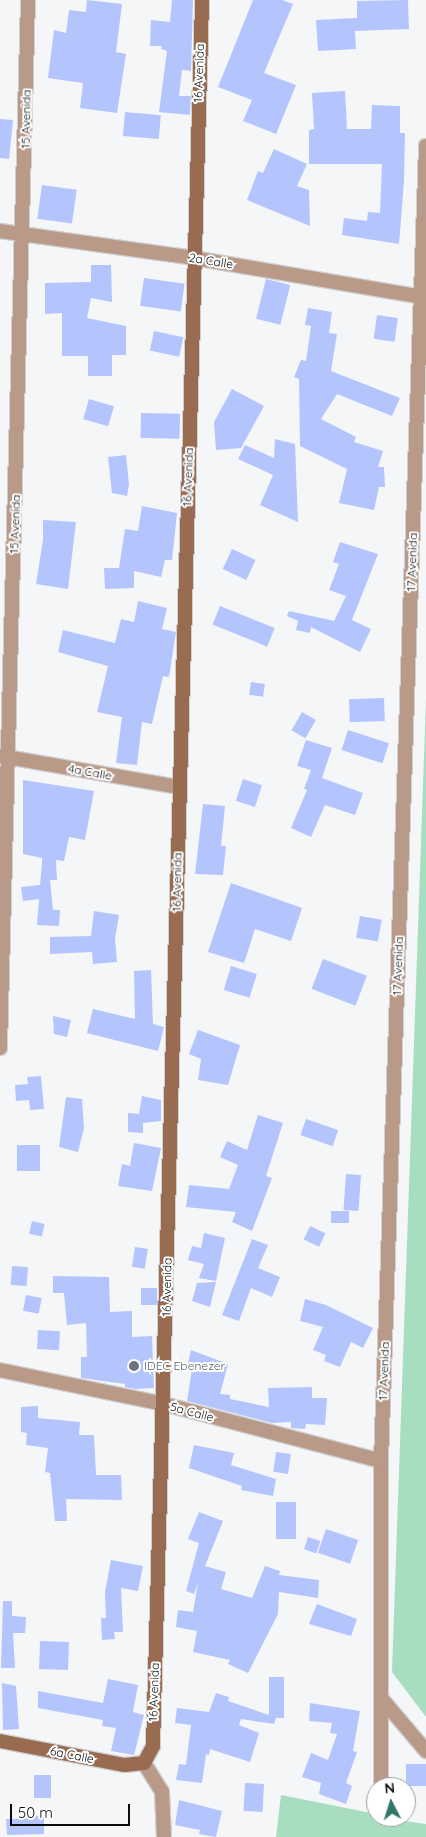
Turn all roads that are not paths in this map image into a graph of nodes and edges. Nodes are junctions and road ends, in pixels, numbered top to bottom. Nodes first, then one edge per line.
1 (28, 0) edge
2 (202, 0) edge
3 (426, 146) edge
4 (0, 231) edge
5 (23, 236) junction
6 (194, 258) junction
7 (421, 297) junction
8 (4, 757) edge
9 (179, 787) junction
10 (0, 1048) edge
11 (0, 1370) edge
12 (164, 1404) junction
13 (381, 1461) junction
14 (382, 1699) junction
15 (0, 1741) edge
16 (426, 1751) edge
17 (144, 1763) junction
18 (381, 1777) edge
19 (164, 1837) edge

1 - 5 street, 15 Avenida
2 - 6 main road, 16 Avenida
3 - 7 street, 17 Avenida
4 - 5 street, 2a Calle
5 - 6 street, 2a Calle
5 - 8 street, 15 Avenida
6 - 7 street, 2a Calle
6 - 9 main road, 16 Avenida
7 - 13 street, 17 Avenida
8 - 9 street, 4a Calle
8 - 10 street, 15 Avenida
9 - 12 main road, 16 Avenida
11 - 12 street, 5a Calle
12 - 13 street, 5a Calle
12 - 17 main road, 16 Avenida
13 - 14 street, 17 Avenida
14 - 16 street
14 - 18 street, 17 Avenida
15 - 17 main road, 6a Calle
17 - 19 street

